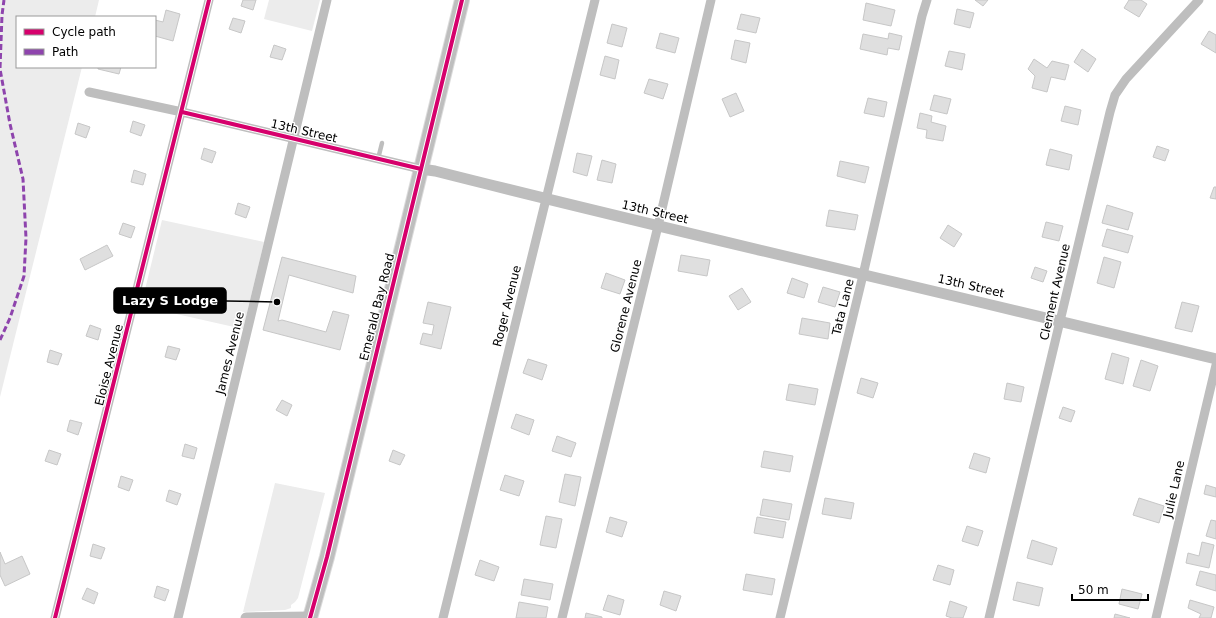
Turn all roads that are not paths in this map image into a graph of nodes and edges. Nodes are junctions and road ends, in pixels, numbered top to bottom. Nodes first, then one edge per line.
1 (209, 0) edge
2 (327, 0) edge
3 (462, 0) edge
4 (596, 0) edge
5 (712, 0) edge
6 (927, 0) edge
7 (1199, 0) edge
8 (89, 92) dead end
9 (182, 112) junction
10 (294, 139) junction
11 (382, 143) dead end
12 (378, 159) junction
13 (420, 169) junction
14 (545, 199) junction
15 (658, 226) junction
16 (863, 274) junction
17 (1060, 321) junction
18 (1216, 358) edge
19 (1216, 365) edge
20 (55, 618) edge
21 (178, 618) edge
22 (246, 618) edge
23 (310, 618) edge
24 (443, 618) edge
25 (562, 618) edge
26 (780, 618) edge
27 (989, 618) edge
28 (1156, 618) edge

1 - 9 street, Eloise Avenue
2 - 10 street, James Avenue
3 - 13 main road, Emerald Bay Road
4 - 14 street, Roger Avenue
5 - 15 street, Glorene Avenue
6 - 16 street, Tata Lane
7 - 17 street, Clement Avenue
8 - 9 street, 13th Street
9 - 10 street, 13th Street
9 - 20 street, Eloise Avenue
10 - 12 street, 13th Street
10 - 21 street, James Avenue
11 - 12 lane
12 - 13 street, 13th Street
13 - 14 street, 13th Street
13 - 23 main road, Emerald Bay Road
14 - 15 street, 13th Street
14 - 24 street, Roger Avenue
15 - 16 street, 13th Street
15 - 25 street, Glorene Avenue
16 - 17 street, 13th Street
16 - 26 street, Tata Lane
17 - 18 street, 13th Street
17 - 27 street, Clement Avenue
19 - 28 street, Julie Lane
22 - 23 street

